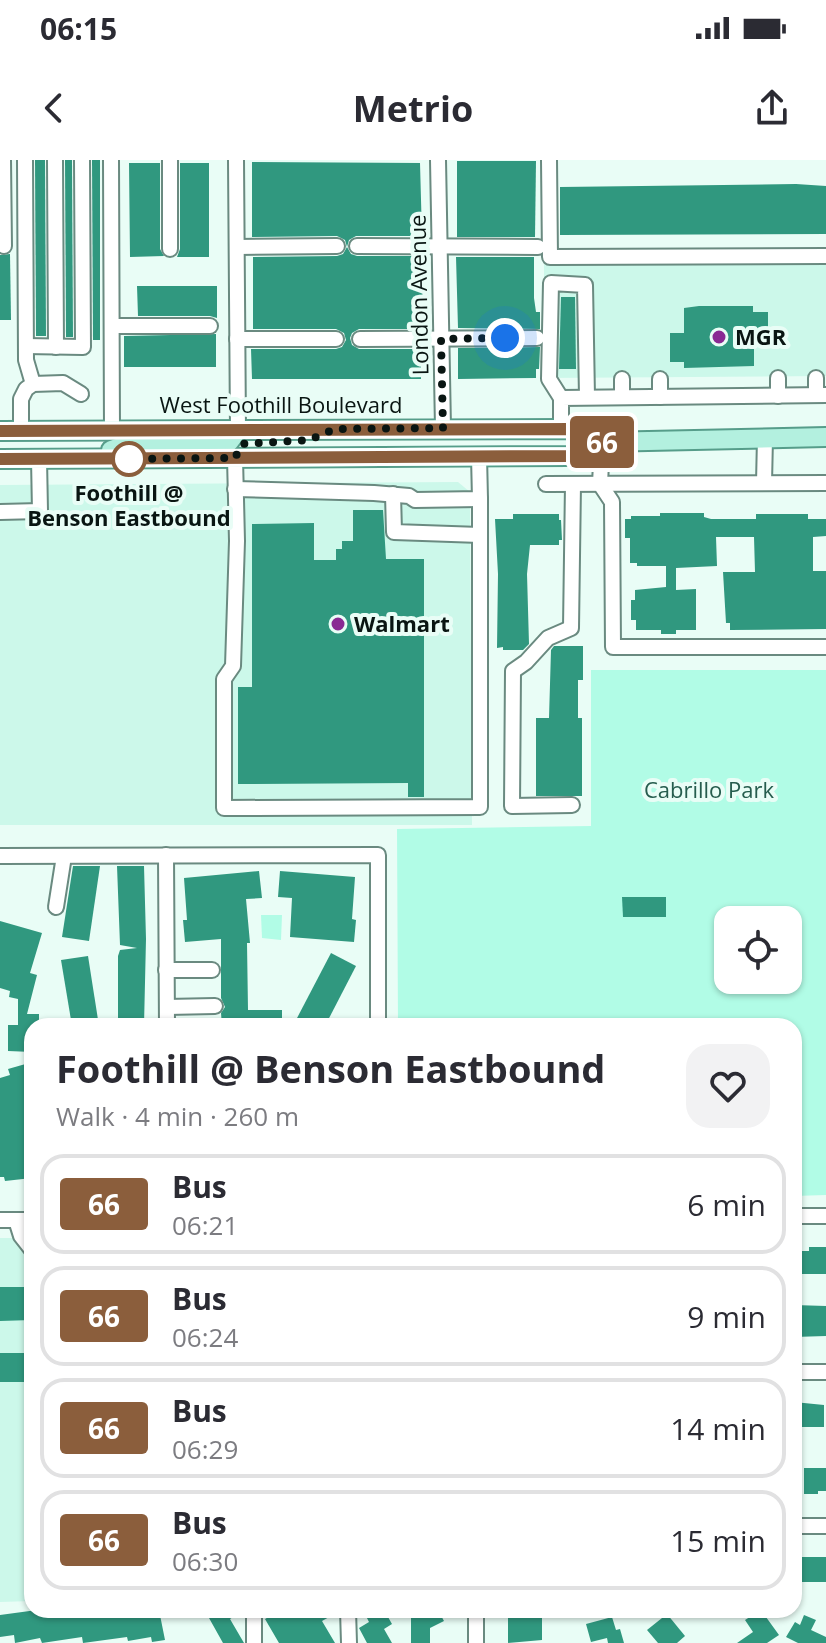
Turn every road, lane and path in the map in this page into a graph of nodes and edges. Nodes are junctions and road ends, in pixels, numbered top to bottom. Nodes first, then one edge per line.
1 (3, 160) edge
2 (25, 160) edge
3 (55, 160) edge
4 (82, 160) edge
5 (111, 160) edge
6 (170, 160) edge
7 (236, 160) edge
8 (438, 160) edge
9 (549, 160) edge
10 (440, 245) junction
11 (2, 246) edge
12 (25, 246) junction
13 (337, 246) dead end
14 (357, 246) dead end
15 (237, 247) junction
16 (538, 247) dead end
17 (170, 249) dead end
18 (826, 256) edge
19 (112, 326) junction
20 (210, 326) dead end
21 (537, 338) dead end
22 (237, 339) junction
23 (336, 339) dead end
24 (360, 339) dead end
25 (441, 339) junction
26 (26, 346) junction
27 (56, 347) junction
28 (778, 378) dead end
29 (816, 378) dead end
30 (622, 379) dead end
31 (660, 379) dead end
32 (33, 384) junction
33 (81, 394) dead end
34 (821, 395) edge
35 (778, 396) junction
36 (587, 397) junction
37 (622, 397) junction
38 (660, 397) junction
39 (561, 398) junction
40 (443, 428) junction
41 (335, 429) junction
42 (561, 429) junction
43 (112, 430) junction
44 (238, 430) junction
45 (0, 431) edge
46 (21, 431) junction
47 (826, 437) edge
48 (765, 438) junction
49 (602, 442) junction
50 (479, 456) junction
51 (235, 458) junction
52 (0, 459) edge
53 (39, 459) junction
54 (90, 459) junction
55 (764, 483) junction
56 (826, 483) edge
57 (546, 484) dead end
58 (573, 484) junction
59 (600, 484) junction
60 (235, 489) junction
61 (393, 494) junction
62 (480, 499) junction
63 (0, 512) edge
64 (480, 535) junction
65 (826, 647) edge
66 (572, 805) dead end
67 (166, 855) junction
68 (0, 856) edge
69 (64, 856) junction
70 (56, 907) dead end
71 (166, 970) junction
72 (212, 970) dead end
73 (215, 1006) dead end
74 (167, 1007) junction
75 (167, 1018) edge
76 (378, 1018) edge
77 (802, 1216) edge
78 (826, 1216) edge
79 (0, 1220) edge
80 (16, 1220) junction
81 (24, 1220) edge
82 (24, 1240) edge
83 (802, 1372) edge
84 (826, 1372) edge
85 (802, 1526) edge
86 (826, 1526) edge
87 (254, 1618) edge
88 (348, 1618) edge
89 (476, 1618) edge
90 (254, 1643) edge
91 (349, 1643) edge
92 (476, 1643) edge

1 - 11 street
2 - 12 street
3 - 27 street
4 - 27 street
5 - 19 street
6 - 17 street
7 - 15 street
8 - 10 street, London Avenue
9 - 18 street
10 - 14 street
10 - 16 street
10 - 25 street, London Avenue
11 - 12 street
12 - 26 street
13 - 15 street
15 - 22 street
19 - 20 street
19 - 43 street
21 - 25 street
22 - 23 street
22 - 44 street
24 - 25 street
25 - 40 street, London Avenue
26 - 27 street
26 - 32 street
28 - 35 street
29 - 34 street
30 - 37 street
31 - 38 street
32 - 33 street
32 - 46 street
34 - 35 street
35 - 38 street
36 - 37 street
36 - 39 street
36 - 39 street
37 - 38 street
39 - 42 street
40 - 41 main road, West Foothill Boulevard
40 - 42 main road, West Foothill Boulevard
41 - 44 main road, West Foothill Boulevard
41 - 51 main road
42 - 49 main road, West Foothill Boulevard
42 - 50 main road
43 - 44 main road, West Foothill Boulevard
43 - 46 main road, West Foothill Boulevard
44 - 54 main road
45 - 46 main road, West Foothill Boulevard
47 - 48 main road, West Foothill Boulevard
48 - 49 main road, West Foothill Boulevard
48 - 55 street
49 - 50 main road, West Foothill Boulevard
49 - 59 street
50 - 51 main road, West Foothill Boulevard
50 - 62 street
51 - 54 main road, West Foothill Boulevard
51 - 60 street
52 - 53 main road, West Foothill Boulevard
53 - 54 main road, West Foothill Boulevard
53 - 63 street
55 - 56 street
55 - 59 street
57 - 58 street
58 - 59 street
58 - 66 street
59 - 65 street
60 - 61 street
60 - 64 street
61 - 62 street
61 - 64 street
62 - 64 street
67 - 69 street
67 - 71 street
67 - 76 street
68 - 69 street
69 - 70 street
71 - 72 street
71 - 74 street
73 - 74 street
74 - 75 street
77 - 78 street
79 - 80 street
80 - 81 street
80 - 82 street
83 - 84 street
85 - 86 street
87 - 90 street
88 - 91 street
89 - 92 street

